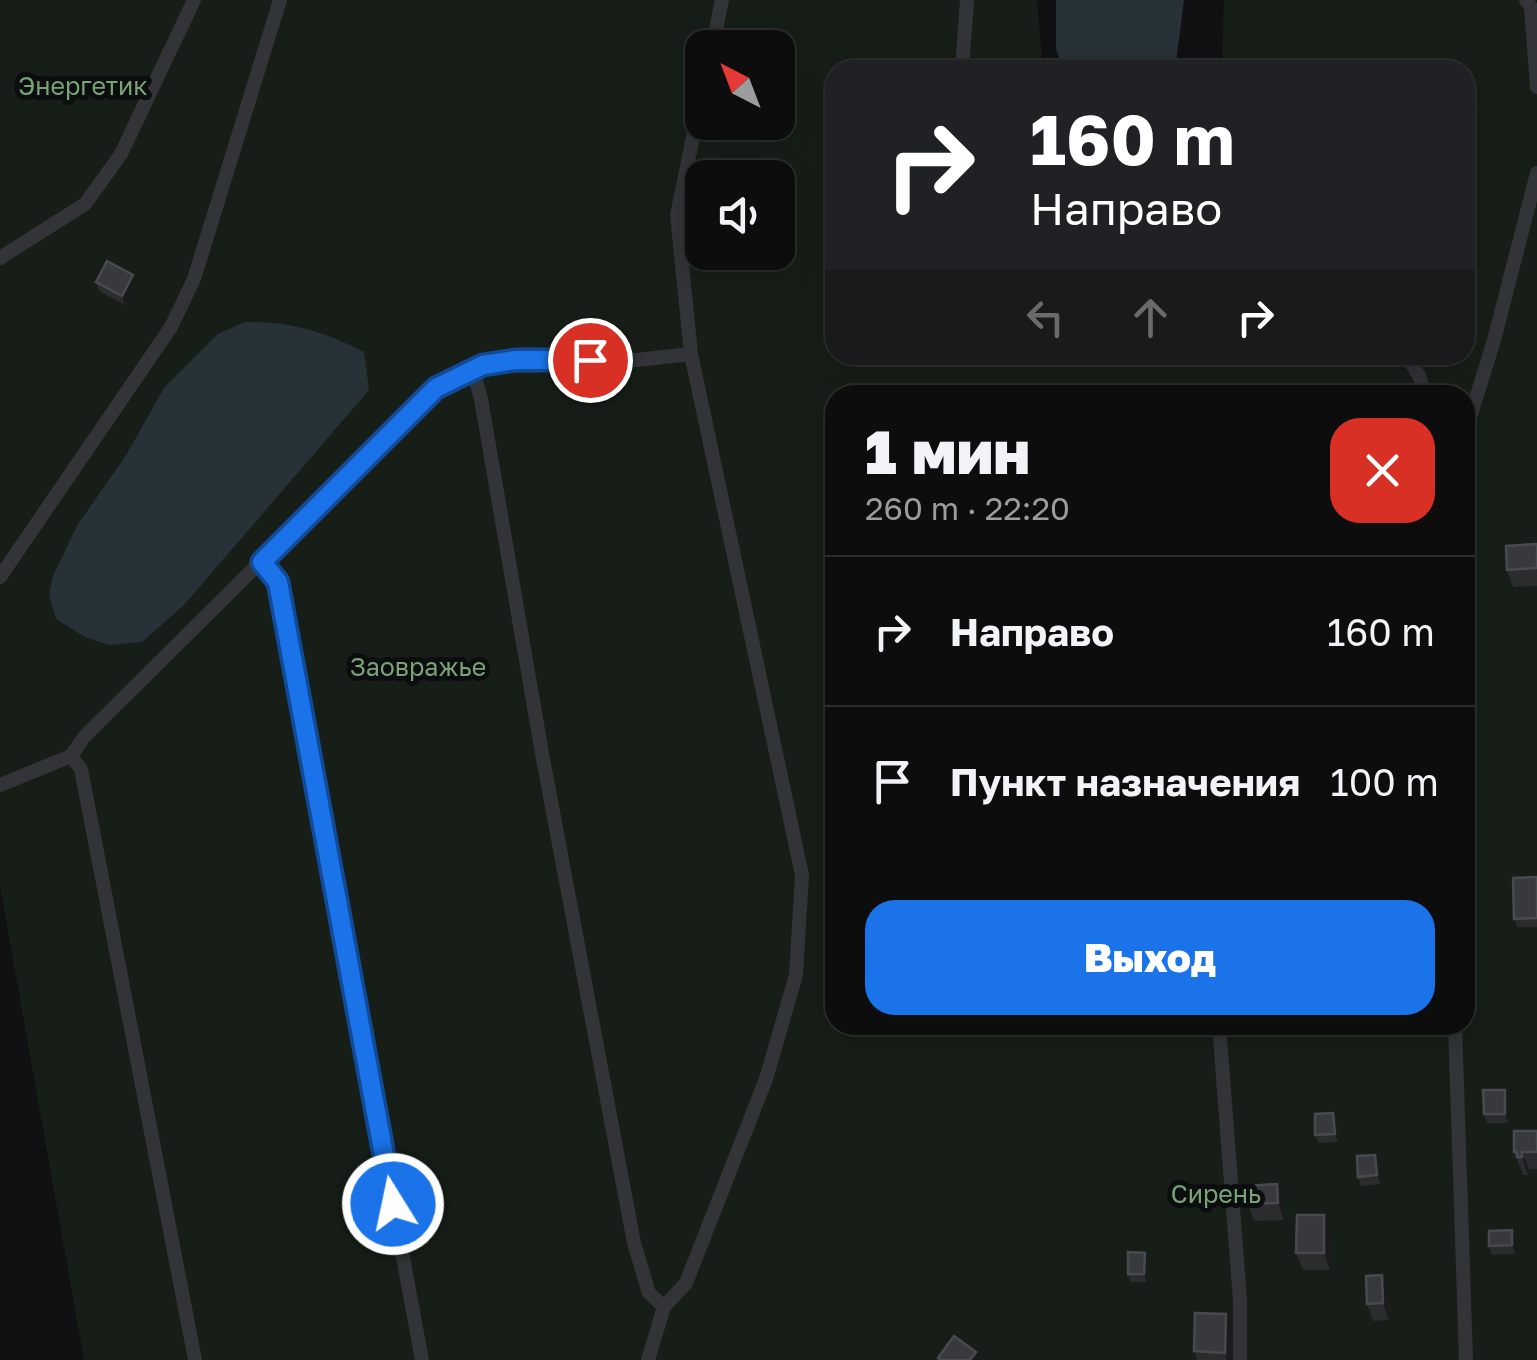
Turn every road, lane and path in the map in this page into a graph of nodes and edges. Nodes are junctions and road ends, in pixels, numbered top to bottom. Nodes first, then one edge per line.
1 (194, 0) edge
2 (280, 0) edge
3 (722, 0) edge
4 (967, 0) edge
5 (1526, 0) edge
6 (716, 30) edge
7 (963, 60) edge
8 (1537, 86) edge
9 (692, 140) edge
10 (1537, 173) edge
11 (0, 258) edge
12 (692, 354) junction
13 (473, 370) junction
14 (1475, 402) edge
15 (262, 562) junction
16 (0, 577) edge
17 (71, 756) junction
18 (0, 785) edge
19 (1220, 1035) edge
20 (1456, 1035) edge
21 (664, 1307) junction
22 (194, 1360) edge
23 (422, 1360) edge
24 (648, 1360) edge
25 (1240, 1360) edge
26 (1466, 1360) edge

1 - 11 lane
2 - 16 lane
3 - 6 lane
4 - 7 lane
5 - 8 lane
9 - 12 lane
10 - 14 lane
12 - 13 lane
12 - 21 lane
13 - 15 lane
13 - 21 lane
15 - 17 lane
15 - 23 lane
17 - 18 lane
17 - 22 lane
19 - 25 lane
20 - 26 lane
21 - 24 lane

